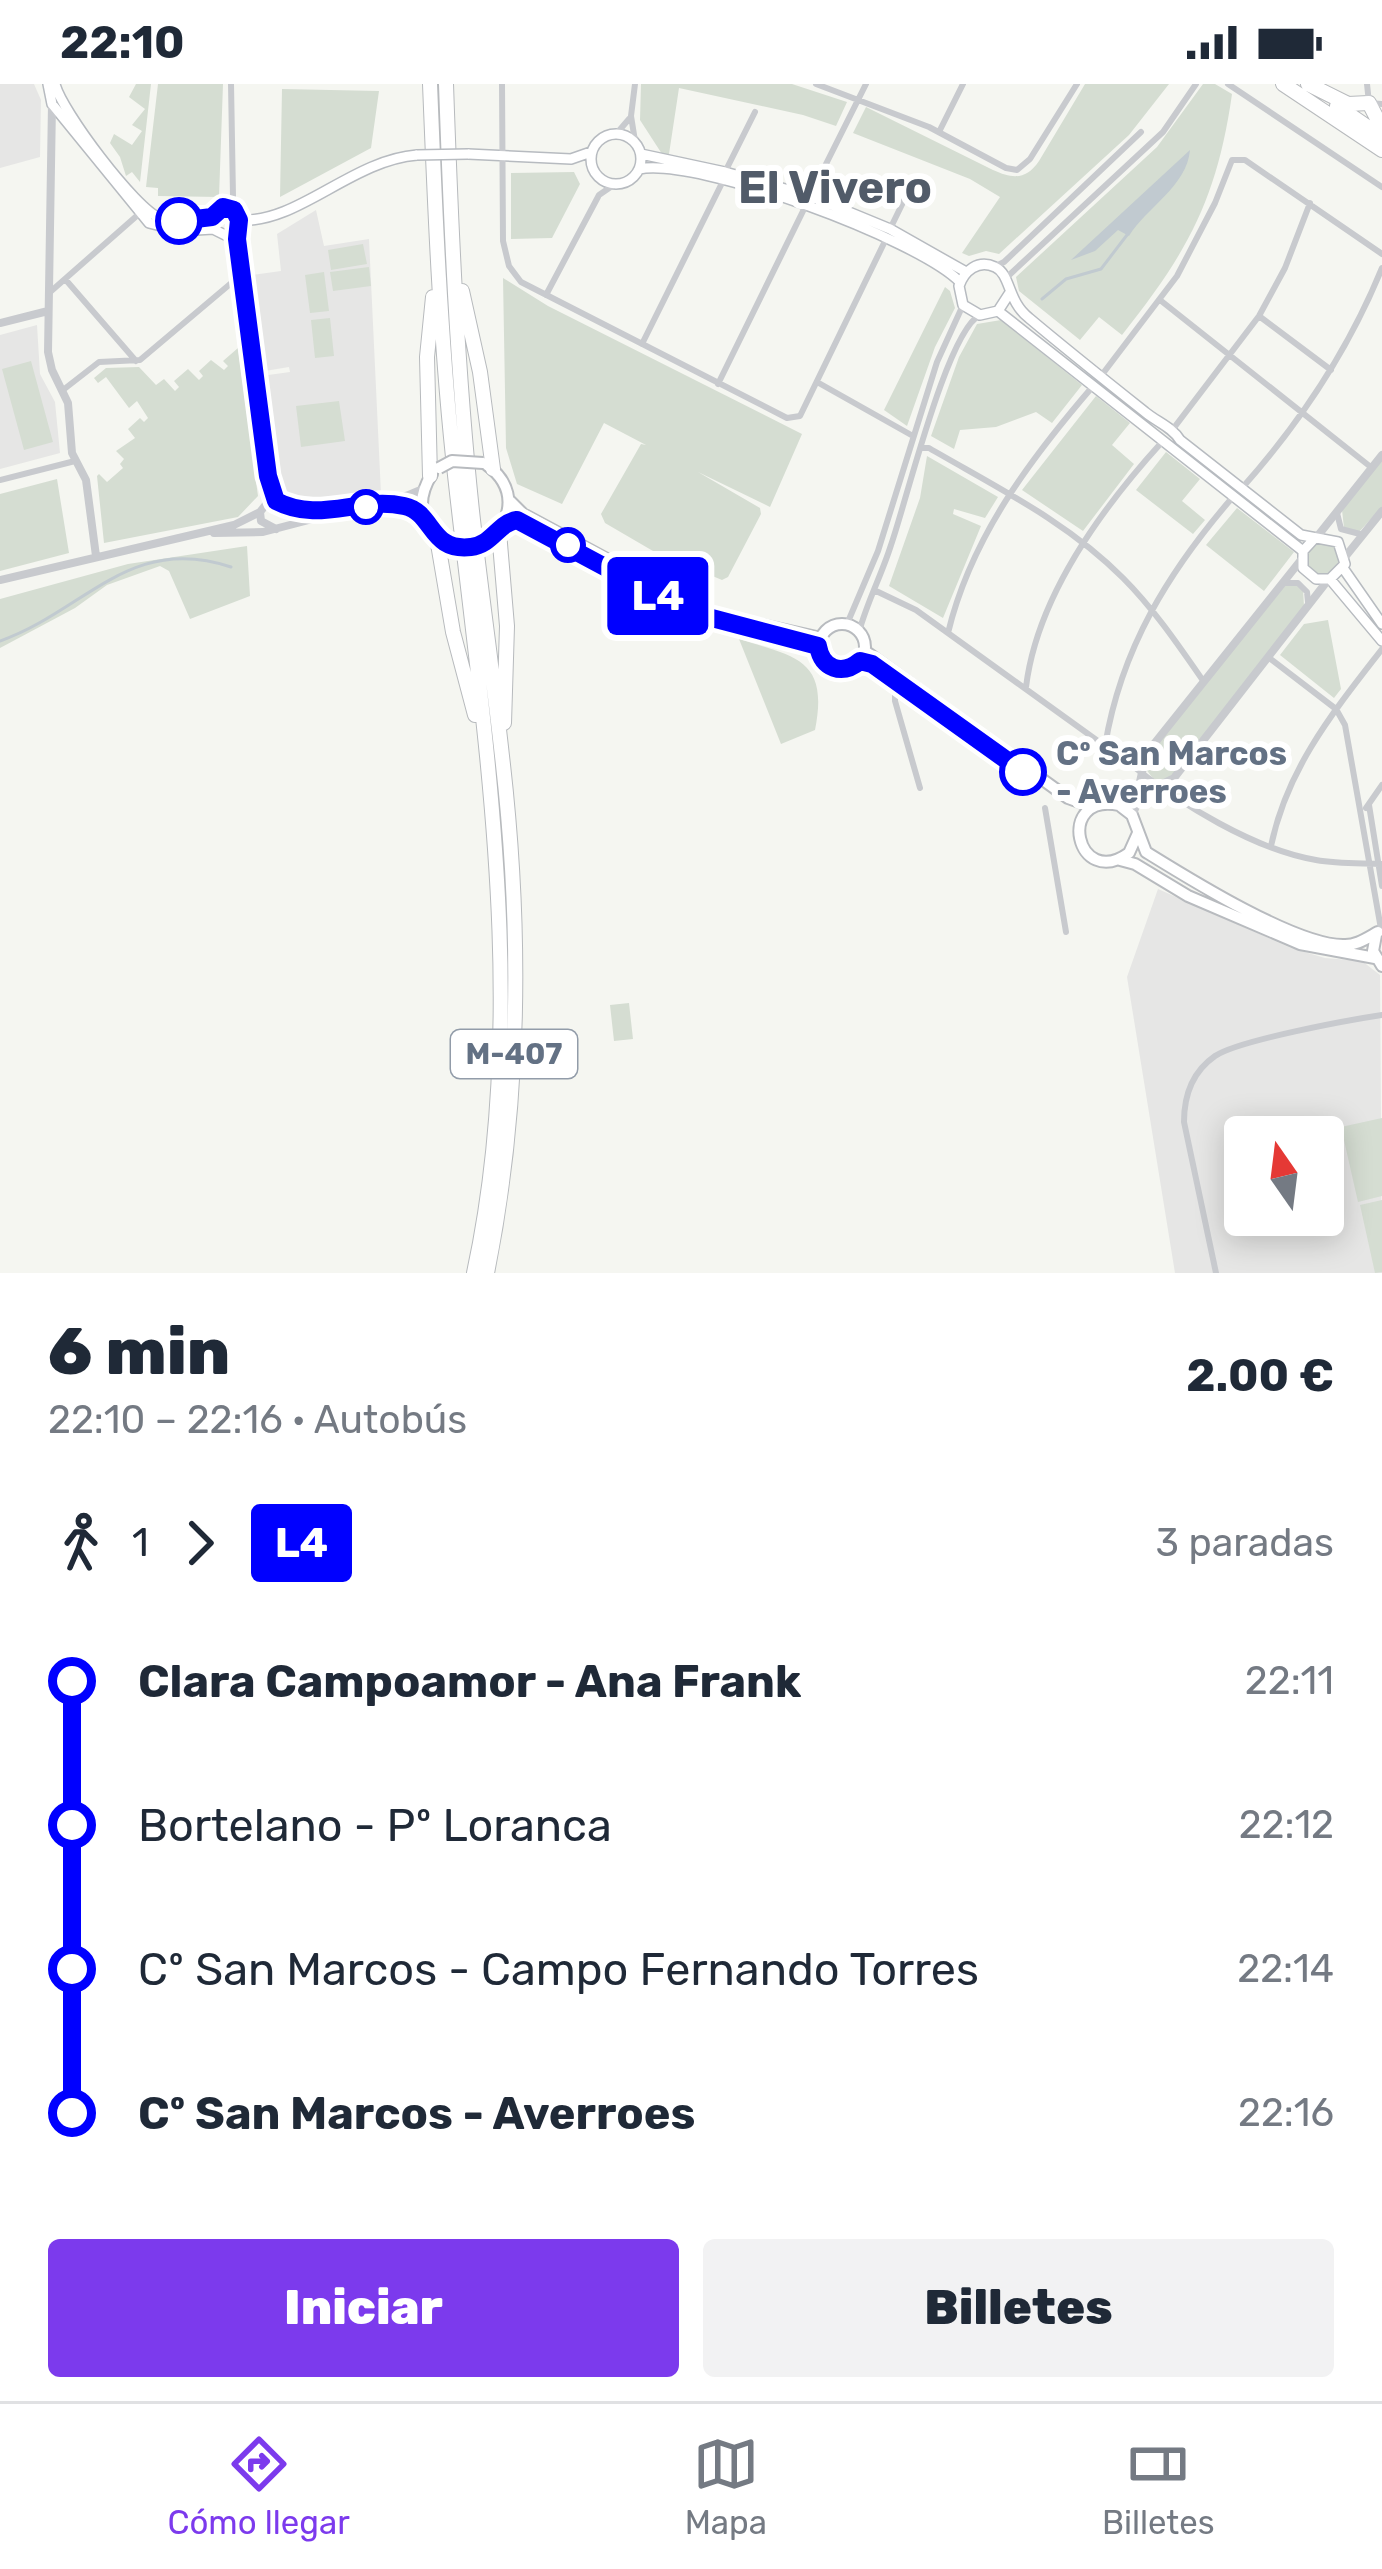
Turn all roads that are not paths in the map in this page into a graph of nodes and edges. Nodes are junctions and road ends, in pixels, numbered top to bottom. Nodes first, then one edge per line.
1 (51, 84) edge
2 (231, 84) edge
3 (430, 84) edge
4 (446, 84) edge
5 (502, 84) edge
6 (635, 84) edge
7 (815, 84) edge
8 (866, 84) edge
9 (963, 84) edge
10 (1077, 84) edge
11 (1196, 84) edge
12 (1228, 84) edge
13 (1283, 84) edge
14 (1306, 84) edge
15 (1366, 84) edge
16 (860, 99) junction
17 (52, 104) junction
18 (1376, 104) edge
19 (755, 112) dead end
20 (631, 116) junction
21 (1142, 132) dead end
22 (1382, 132) edge
23 (617, 133) junction
24 (939, 133) junction
25 (635, 142) junction
26 (1382, 150) edge
27 (591, 152) junction
28 (641, 154) junction
29 (502, 159) junction
30 (571, 159) junction
31 (592, 167) junction
32 (639, 170) junction
33 (724, 176) junction
34 (600, 178) junction
35 (615, 184) junction
36 (910, 186) dead end
37 (1382, 187) edge
38 (599, 195) junction
39 (808, 200) junction
40 (1310, 203) junction
41 (229, 208) junction
42 (140, 214) junction
43 (212, 217) junction
44 (238, 225) junction
45 (217, 232) junction
46 (888, 234) junction
47 (239, 254) junction
48 (1382, 254) edge
49 (446, 255) junction
50 (994, 267) junction
51 (1382, 268) edge
52 (966, 272) junction
53 (242, 274) junction
54 (1006, 278) junction
55 (65, 279) junction
56 (960, 282) junction
57 (49, 292) junction
58 (1009, 294) junction
59 (546, 295) junction
60 (1160, 300) junction
61 (963, 305) junction
62 (48, 311) junction
63 (998, 311) junction
64 (980, 315) junction
65 (1259, 316) junction
66 (0, 323) edge
67 (641, 346) junction
68 (1231, 356) junction
69 (136, 361) junction
70 (1330, 370) junction
71 (1097, 381) junction
72 (817, 382) junction
73 (718, 384) junction
74 (62, 390) junction
75 (1302, 412) junction
76 (913, 436) junction
77 (1168, 436) junction
78 (922, 448) junction
79 (1382, 455) edge
80 (75, 461) junction
81 (488, 466) junction
82 (1372, 468) junction
83 (431, 478) junction
84 (0, 480) edge
85 (1238, 491) junction
86 (1009, 495) junction
87 (510, 501) junction
88 (280, 503) junction
89 (377, 505) junction
90 (1382, 511) edge
91 (260, 512) junction
92 (335, 512) junction
93 (1337, 513) junction
94 (422, 514) junction
95 (280, 527) junction
96 (499, 531) junction
97 (1365, 532) junction
98 (199, 534) junction
99 (1315, 538) junction
100 (442, 541) junction
101 (1084, 544) junction
102 (1302, 555) junction
103 (96, 556) junction
104 (1344, 563) junction
105 (0, 580) edge
106 (1329, 580) junction
107 (1283, 583) junction
108 (874, 590) junction
109 (1307, 606) junction
110 (1151, 608) junction
111 (1380, 619) edge
112 (847, 625) junction
113 (859, 632) junction
114 (948, 633) junction
115 (819, 642) junction
116 (1382, 645) edge
117 (863, 656) junction
118 (1268, 657) junction
119 (895, 680) junction
120 (1204, 682) junction
121 (1026, 687) junction
122 (1336, 709) junction
123 (1105, 746) junction
124 (494, 753) junction
125 (1143, 773) junction
126 (1162, 784) junction
127 (1382, 785) edge
128 (920, 788) dead end
129 (1119, 805) junction
130 (1364, 805) junction
131 (1093, 807) junction
132 (1045, 808) dead end
133 (1132, 815) junction
134 (1080, 822) junction
135 (1138, 833) junction
136 (1270, 846) junction
137 (1120, 860) junction
138 (1376, 863) edge
139 (1382, 886) edge
140 (1380, 930) edge
141 (1066, 932) dead end
142 (1378, 962) edge
143 (1382, 1006) edge
144 (1382, 1016) edge
145 (1370, 1017) junction
146 (474, 1273) edge
147 (488, 1273) edge
148 (1216, 1273) edge

1 - 17 main road
1 - 43 main road
2 - 41 street
3 - 49 highway, M-407
4 - 49 highway, M-407
5 - 29 street
6 - 20 street
7 - 16 street
8 - 16 street
9 - 24 street
10 - 24 street
11 - 54 street
12 - 37 street
13 - 26 highway
14 - 18 highway
14 - 22 highway
15 - 18 street
16 - 24 street
16 - 39 street
17 - 42 main road
17 - 57 street
18 - 22 highway
19 - 33 street
20 - 23 street
20 - 25 street
21 - 50 street
23 - 25 main road
23 - 27 main road
25 - 28 main road
27 - 30 main road
27 - 31 main road
28 - 32 main road
28 - 33 main road
29 - 30 main road
29 - 44 main road, bridge
29 - 59 street
30 - 31 main road
31 - 34 main road
32 - 33 main road
32 - 35 main road
33 - 39 main road
33 - 67 street
34 - 35 main road
34 - 38 street
35 - 38 street
36 - 46 street
38 - 59 street
39 - 46 main road
39 - 73 street
40 - 48 street
40 - 60 street
40 - 65 street
41 - 43 main road
41 - 44 main road
42 - 45 main road
42 - 55 street
43 - 45 main road
44 - 45 main road
44 - 47 street
45 - 47 street
46 - 52 main road
46 - 56 main road
46 - 72 street
47 - 53 street
49 - 81 highway
49 - 83 highway
49 - 124 highway, M-407
50 - 52 main road
50 - 54 main road
51 - 70 street
52 - 56 main road
53 - 69 street
53 - 88 street
54 - 58 main road
55 - 57 street
55 - 69 street
56 - 61 main road
57 - 62 street
58 - 63 main road
58 - 71 main road
59 - 67 street
60 - 68 street
60 - 71 street
61 - 64 main road
61 - 76 street
62 - 66 street
62 - 74 street
63 - 64 main road
63 - 71 main road
64 - 78 street
65 - 68 street
65 - 70 street
67 - 73 street
68 - 75 street
68 - 77 street
69 - 74 street
70 - 75 street
71 - 77 main road
71 - 86 street
72 - 73 street
72 - 76 street
74 - 80 street
75 - 82 street
75 - 85 street
76 - 112 street
77 - 85 main road
77 - 101 street
78 - 86 street
78 - 108 street
79 - 82 street
80 - 84 street
80 - 103 street
81 - 83 main road, bridge
81 - 87 main road
82 - 93 street
83 - 89 street
83 - 94 main road
85 - 99 main road
85 - 102 main road
85 - 110 street
86 - 101 street
86 - 114 street
87 - 96 main road
87 - 115 main road
88 - 91 street
88 - 92 street
88 - 95 street
89 - 92 street
89 - 94 street
90 - 97 street
91 - 95 street
91 - 98 street
92 - 95 street
93 - 97 street
93 - 99 street
94 - 100 main road
95 - 98 street
96 - 100 main road, bridge
96 - 115 main road
96 - 124 highway
97 - 104 street
98 - 103 street
99 - 102 main road
99 - 104 main road
100 - 124 highway
101 - 110 street
101 - 121 street
102 - 106 main road
102 - 107 street
103 - 105 street
104 - 106 main road
104 - 111 main road
106 - 109 street
106 - 116 main road
107 - 109 street
107 - 120 street
108 - 113 street
108 - 114 street
109 - 118 street
110 - 120 street
110 - 123 street
112 - 113 main road
112 - 115 main road
113 - 117 main road
114 - 121 street
115 - 117 main road
116 - 122 street
117 - 119 main road
117 - 131 main road
118 - 122 street
118 - 126 street
119 - 128 street
119 - 134 main road
120 - 125 street
121 - 123 street
122 - 130 street
122 - 136 street
123 - 125 street
124 - 146 highway, M-407
124 - 147 highway, M-407
125 - 126 street
125 - 129 street
126 - 133 street
126 - 136 street
127 - 130 street
129 - 131 main road
129 - 133 main road
130 - 138 street
131 - 134 main road
132 - 141 street
133 - 135 main road
134 - 137 main road
135 - 137 main road
135 - 140 main road
136 - 138 street
137 - 142 main road
138 - 139 street
138 - 140 street
140 - 142 main road
143 - 145 street
144 - 145 street
145 - 148 street

